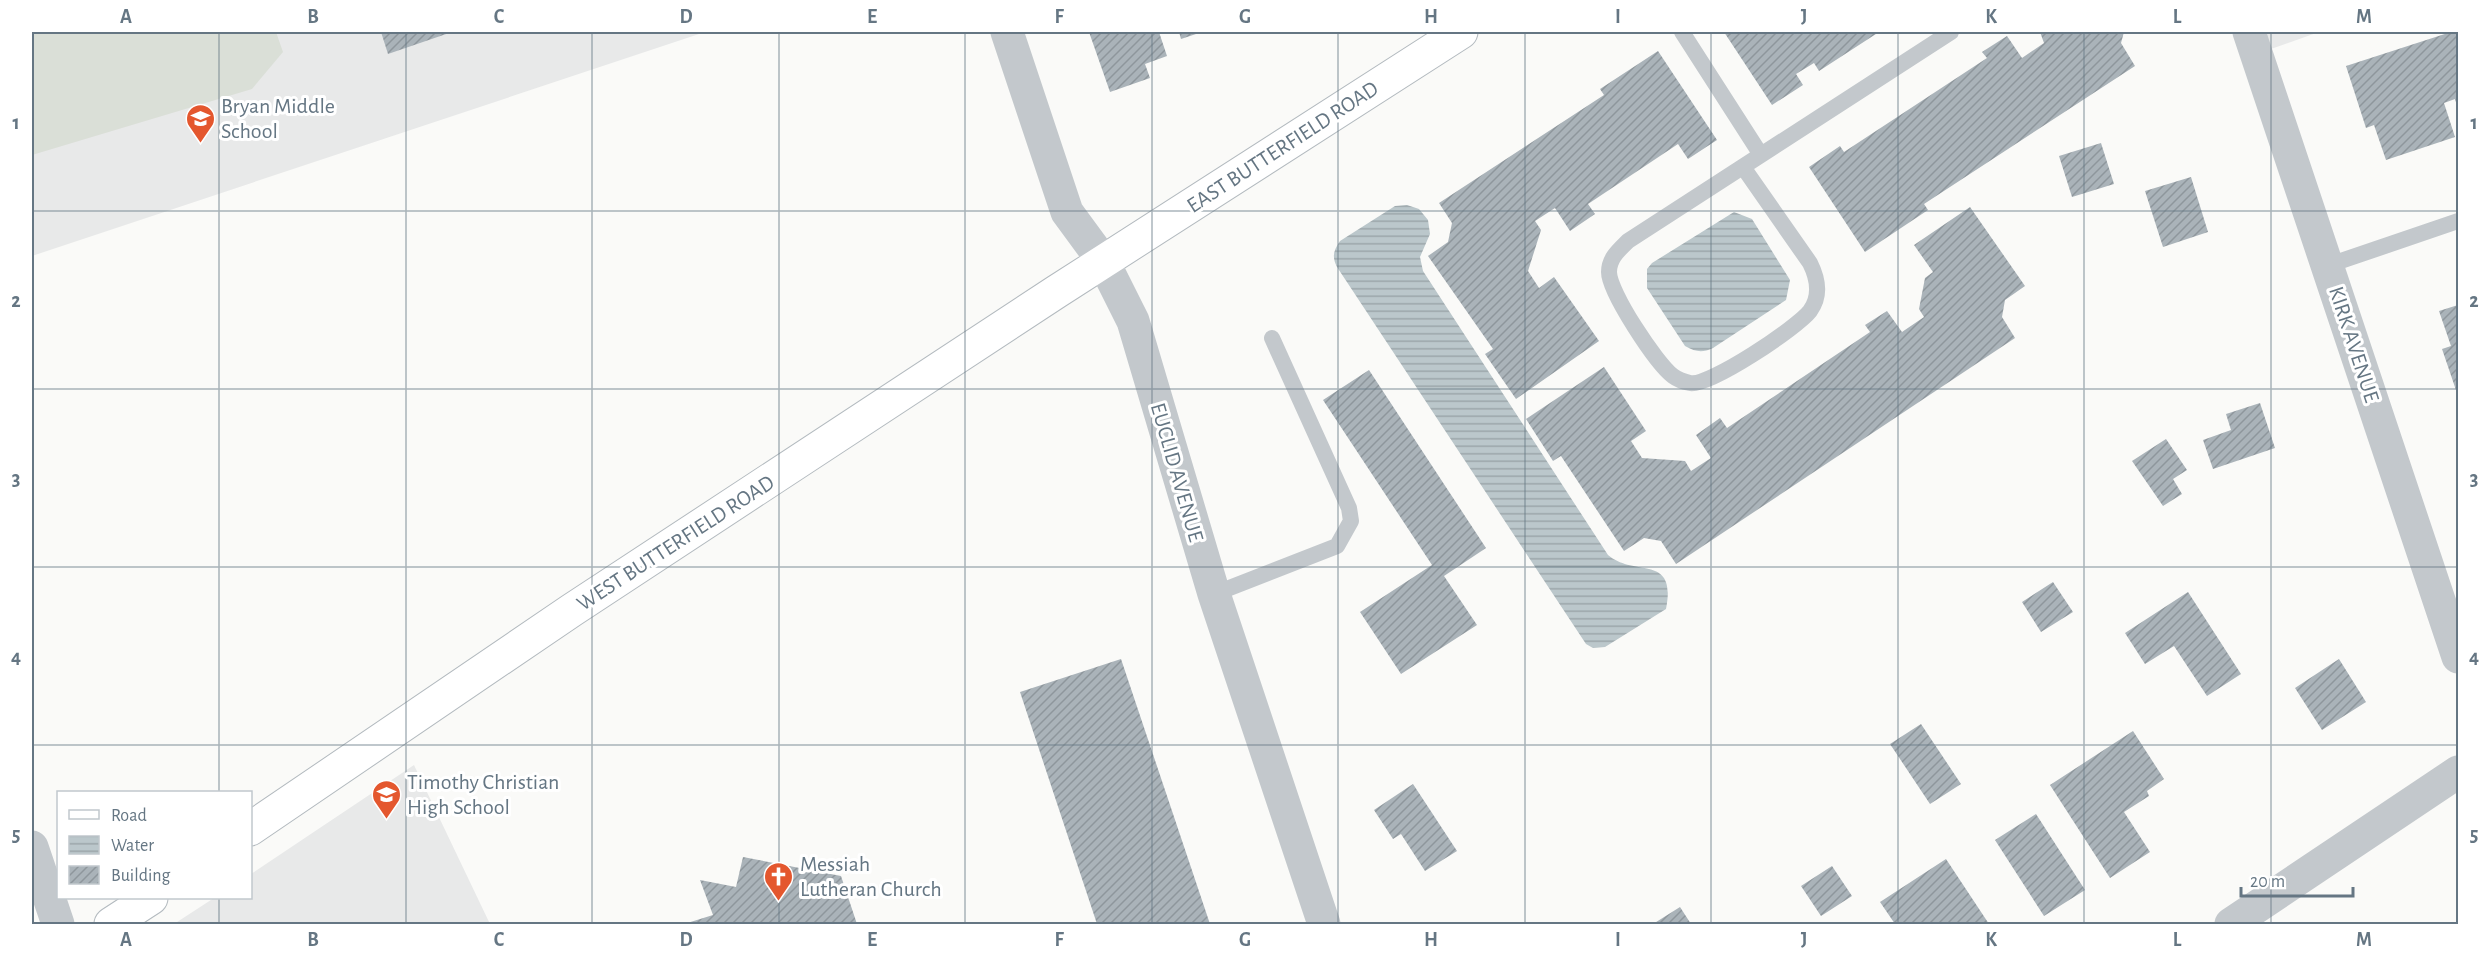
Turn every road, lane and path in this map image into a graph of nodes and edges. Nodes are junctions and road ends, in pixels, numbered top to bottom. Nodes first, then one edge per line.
1 (1008, 32) edge
2 (1461, 32) edge
3 (1682, 32) edge
4 (1951, 32) edge
5 (2249, 32) edge
6 (1761, 155) junction
7 (1743, 167) junction
8 (2458, 221) edge
9 (1103, 261) junction
10 (2329, 265) junction
11 (1272, 338) dead end
12 (1214, 594) junction
13 (2458, 657) edge
14 (2458, 772) edge
15 (252, 828) edge
16 (32, 847) edge
17 (148, 899) edge
18 (58, 924) edge
19 (111, 924) edge
20 (1324, 924) edge
21 (2231, 924) edge

1 - 9 street, EUCLID AVENUE
2 - 9 main road, EAST BUTTERFIELD ROAD
3 - 6 lane
4 - 6 lane
5 - 10 street, KIRK AVENUE
6 - 7 lane
7 - 7 lane
8 - 10 lane
9 - 12 street, EUCLID AVENUE
9 - 15 main road, WEST BUTTERFIELD ROAD
10 - 13 street, KIRK AVENUE
11 - 12 lane
12 - 20 street, EUCLID AVENUE
14 - 21 street
16 - 18 street
17 - 19 main road

